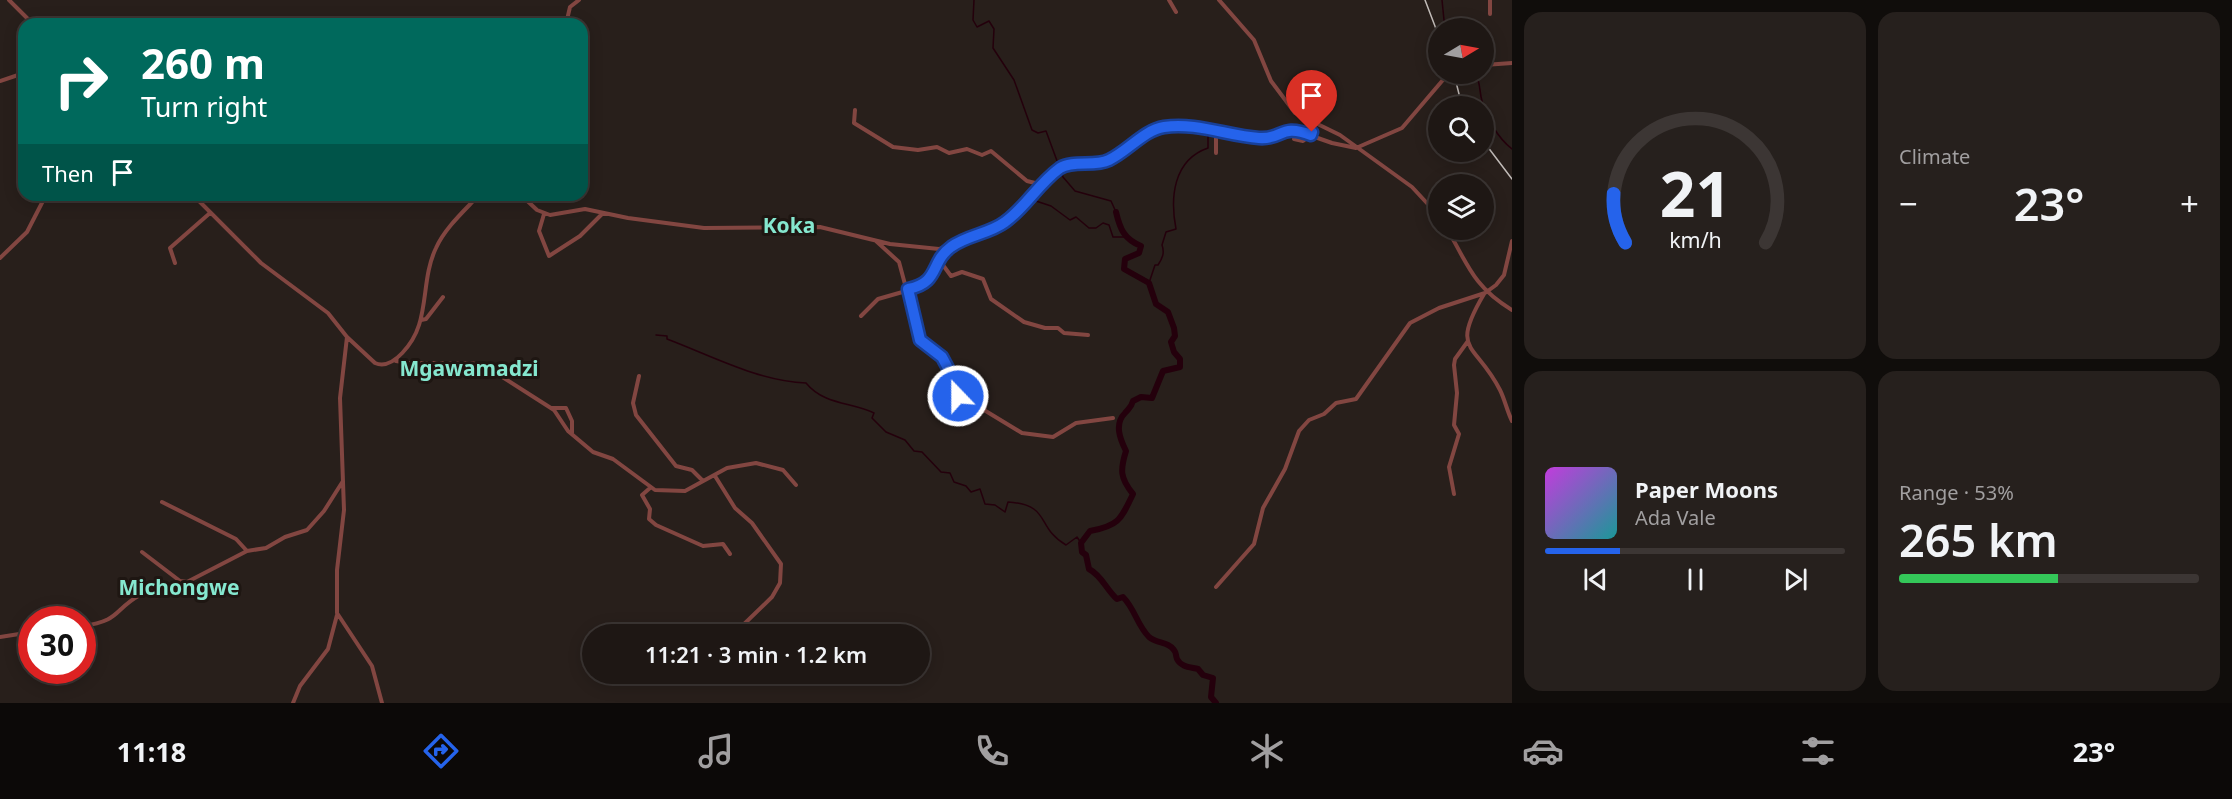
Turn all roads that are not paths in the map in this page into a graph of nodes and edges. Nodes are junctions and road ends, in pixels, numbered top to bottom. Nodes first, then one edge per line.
1 (9, 0) edge
2 (579, 0) edge
3 (1168, 0) edge
4 (1219, 0) edge
5 (1490, 0) edge
6 (1176, 12) dead end
7 (1490, 14) dead end
8 (27, 18) edge
9 (567, 18) edge
10 (1512, 63) edge
11 (1494, 64) edge
12 (18, 75) edge
13 (0, 81) edge
14 (1439, 84) edge
15 (855, 110) dead end
16 (1308, 120) junction
17 (1208, 129) junction
18 (1311, 135) junction
19 (1294, 140) dead end
20 (1356, 148) junction
21 (1216, 153) dead end
22 (1039, 184) junction
23 (43, 201) edge
24 (199, 201) edge
25 (474, 201) edge
26 (528, 201) edge
27 (1428, 204) edge
28 (210, 213) junction
29 (603, 213) junction
30 (544, 214) junction
31 (1454, 240) edge
32 (876, 241) junction
33 (1512, 241) edge
34 (951, 246) junction
35 (0, 258) edge
36 (940, 261) junction
37 (175, 263) dead end
38 (908, 289) junction
39 (1485, 293) junction
40 (443, 297) dead end
41 (1512, 310) edge
42 (861, 316) dead end
43 (421, 320) junction
44 (1088, 335) dead end
45 (347, 337) junction
46 (1468, 341) junction
47 (396, 361) junction
48 (639, 376) dead end
49 (551, 408) junction
50 (1113, 418) dead end
51 (1512, 421) edge
52 (572, 433) junction
53 (715, 476) junction
54 (343, 481) junction
55 (704, 481) junction
56 (796, 485) dead end
57 (650, 488) junction
58 (1454, 494) dead end
59 (162, 502) dead end
60 (248, 551) junction
61 (142, 552) dead end
62 (730, 554) dead end
63 (180, 581) junction
64 (1216, 587) dead end
65 (338, 614) junction
66 (96, 623) edge
67 (744, 624) edge
68 (18, 634) edge
69 (0, 637) edge
70 (293, 703) edge
71 (382, 703) edge

1 - 8 street
2 - 9 street
3 - 6 street
4 - 16 street
5 - 7 street
10 - 11 street
12 - 13 street
14 - 20 street
15 - 22 street
16 - 18 street
16 - 20 street
17 - 18 street
17 - 21 street
17 - 22 street
18 - 19 street
18 - 20 street
20 - 27 street
22 - 34 street
23 - 35 street
24 - 28 street
25 - 43 street
26 - 30 street
28 - 37 street
28 - 45 street
29 - 30 street
29 - 30 street
29 - 32 street
31 - 39 street
32 - 34 street
32 - 38 street
33 - 39 street
34 - 36 street
36 - 38 street
36 - 44 street
38 - 42 street
38 - 50 street
39 - 41 street
39 - 46 street
39 - 64 street
40 - 43 street
43 - 47 street
45 - 47 street
45 - 54 street
46 - 51 street
46 - 58 street
47 - 49 street
48 - 55 street
49 - 52 street
49 - 52 street
52 - 57 street
53 - 55 street
53 - 56 street
53 - 67 street
54 - 60 street
54 - 65 street
55 - 57 street
57 - 62 street
59 - 60 street
60 - 63 street
61 - 63 street
63 - 66 street
65 - 70 street
65 - 71 street
68 - 69 street

